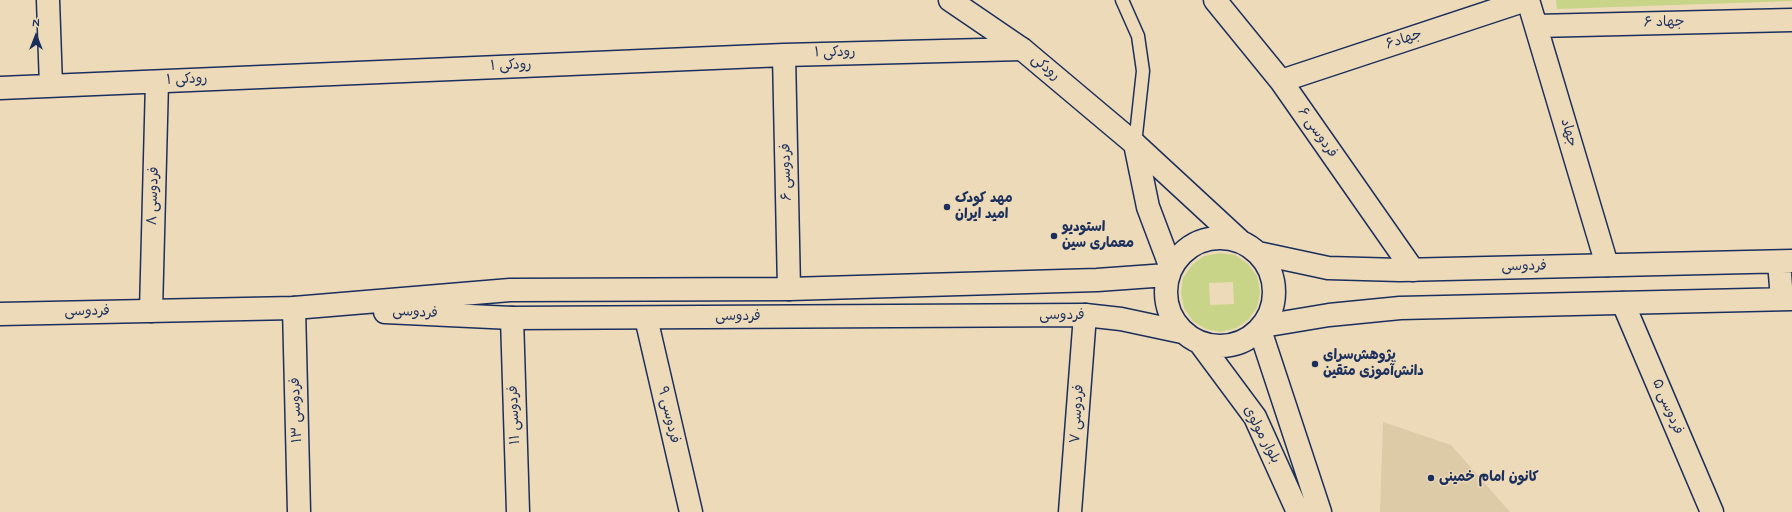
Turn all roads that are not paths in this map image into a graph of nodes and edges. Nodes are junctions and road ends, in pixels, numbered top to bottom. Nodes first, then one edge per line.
1 (48, 0) edge
2 (950, 0) edge
3 (1122, 0) edge
4 (1215, 0) edge
5 (1527, 0) edge
6 (1792, 20) edge
7 (1536, 26) junction
8 (1022, 49) junction
9 (784, 55) junction
10 (1281, 81) junction
11 (157, 82) junction
12 (51, 86) junction
13 (0, 88) edge
14 (1135, 144) junction
15 (1240, 241) junction
16 (1258, 253) junction
17 (1785, 261) edge
18 (1607, 265) junction
19 (1413, 270) junction
20 (1169, 271) junction
21 (789, 289) junction
22 (1787, 299) edge
23 (1622, 303) junction
24 (294, 308) junction
25 (151, 310) junction
26 (0, 314) edge
27 (1085, 315) junction
28 (512, 318) junction
29 (646, 318) junction
30 (1262, 328) junction
31 (1182, 332) junction
32 (1200, 343) junction
33 (300, 512) edge
34 (518, 512) edge
35 (691, 512) edge
36 (1070, 512) edge
37 (1298, 512) edge
38 (1320, 512) edge
39 (1712, 512) edge

1 - 12 main road
2 - 8 main road, رودکی
3 - 14 lane
4 - 10 main road, فردوسی ۶
5 - 7 main road, جهاد
5 - 10 main road, جهاد۶
6 - 7 main road, جهاد ۶
7 - 18 main road, جهاد
8 - 9 main road, رودکی ۱
8 - 14 main road, رودکی
9 - 11 main road, رودکی ۱
9 - 21 main road, فردوسی ۶
10 - 19 main road, فردوسی ۶
11 - 12 main road, رودکی ۱
11 - 25 main road, فردوسی ۸
12 - 13 main road, رودکی ۱
14 - 15 main road, رودکی
14 - 20 main road
15 - 16 main road
15 - 20 main road
16 - 19 main road, فردوسی
16 - 30 main road
17 - 18 main road, فردوسی
17 - 22 main road
18 - 19 main road, فردوسی
20 - 21 main road, فردوسی
20 - 31 main road
21 - 24 main road, فردوسی
22 - 23 main road
23 - 30 main road
23 - 39 main road, فردوسی ۵
24 - 25 main road, فردوسی
24 - 28 main road, فردوسی
24 - 33 main road, فردوسی ۱۳
25 - 26 main road, فردوسی
27 - 29 main road, فردوسی
27 - 31 main road, فردوسی
27 - 36 main road, فردوسی ۷
28 - 29 main road, فردوسی
28 - 34 main road, فردوسی ۱۱
29 - 35 main road, فردوسی ۹
30 - 32 main road
30 - 38 main road, بلوار مولوی
31 - 32 main road
32 - 37 main road, بلوار مولوی

